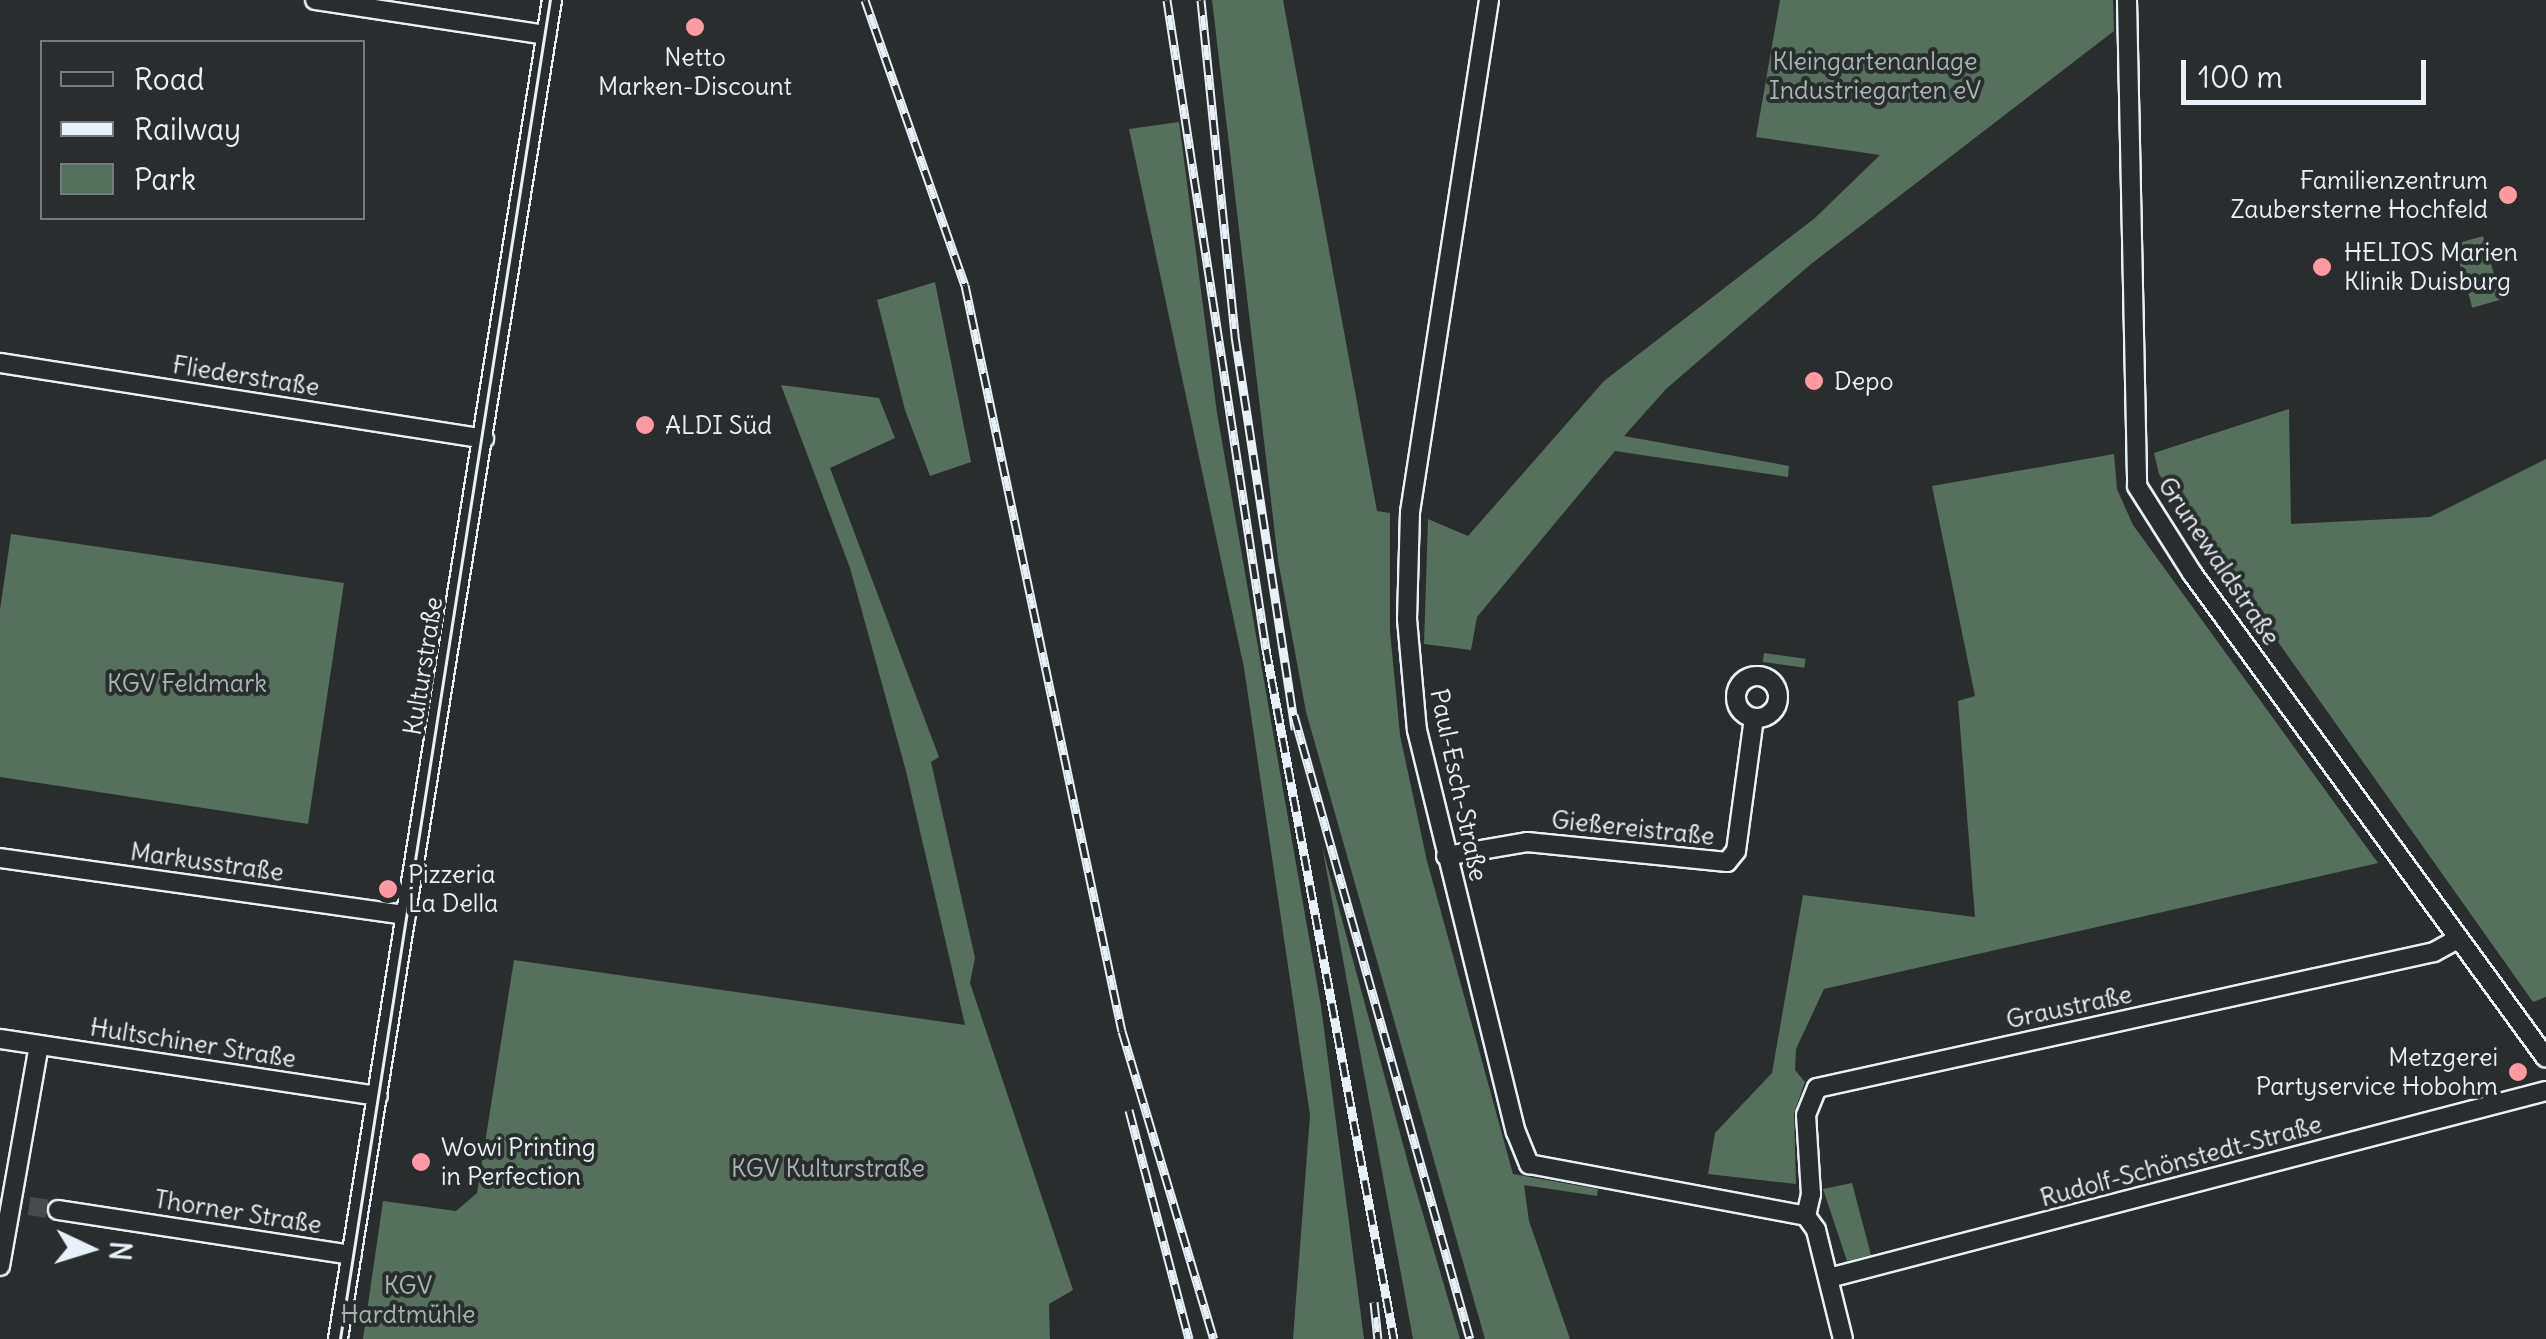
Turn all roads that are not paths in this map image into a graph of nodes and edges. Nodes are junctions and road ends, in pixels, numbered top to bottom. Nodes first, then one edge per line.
1 (316, 0) edge
2 (552, 0) edge
3 (1489, 0) edge
4 (2127, 0) edge
5 (546, 35) junction
6 (0, 363) edge
7 (484, 439) junction
8 (1754, 718) dead end
9 (1446, 856) junction
10 (0, 858) edge
11 (406, 915) junction
12 (2457, 939) junction
13 (2538, 1030) edge
14 (0, 1039) edge
15 (39, 1045) junction
16 (2546, 1058) edge
17 (2546, 1092) edge
18 (378, 1096) junction
19 (58, 1210) tunnel mouth
20 (1806, 1216) junction
21 (352, 1255) junction
22 (0, 1266) edge
23 (1830, 1278) junction
24 (338, 1339) edge
25 (1844, 1339) edge

1 - 5 street
2 - 5 street, Kulturstraße
3 - 9 street, Paul-Esch-Straße
4 - 12 street, Grunewaldstraße
5 - 7 street, Kulturstraße
6 - 7 street, Fliederstraße
7 - 11 street, Kulturstraße
8 - 9 street, Gießereistraße
9 - 20 street, Paul-Esch-Straße
10 - 11 street, Markusstraße
11 - 18 street, Kulturstraße
12 - 13 street, Grunewaldstraße
12 - 20 street, Graustraße
13 - 16 street, Grunewaldstraße
14 - 15 street, Hultschiner Straße
15 - 18 street, Hultschiner Straße
15 - 22 street
17 - 23 street, Rudolf-Schönstedt-Straße
18 - 21 street, Kulturstraße
19 - 21 street, Thorner Straße
20 - 23 street
21 - 24 street, Kulturstraße
23 - 25 street

